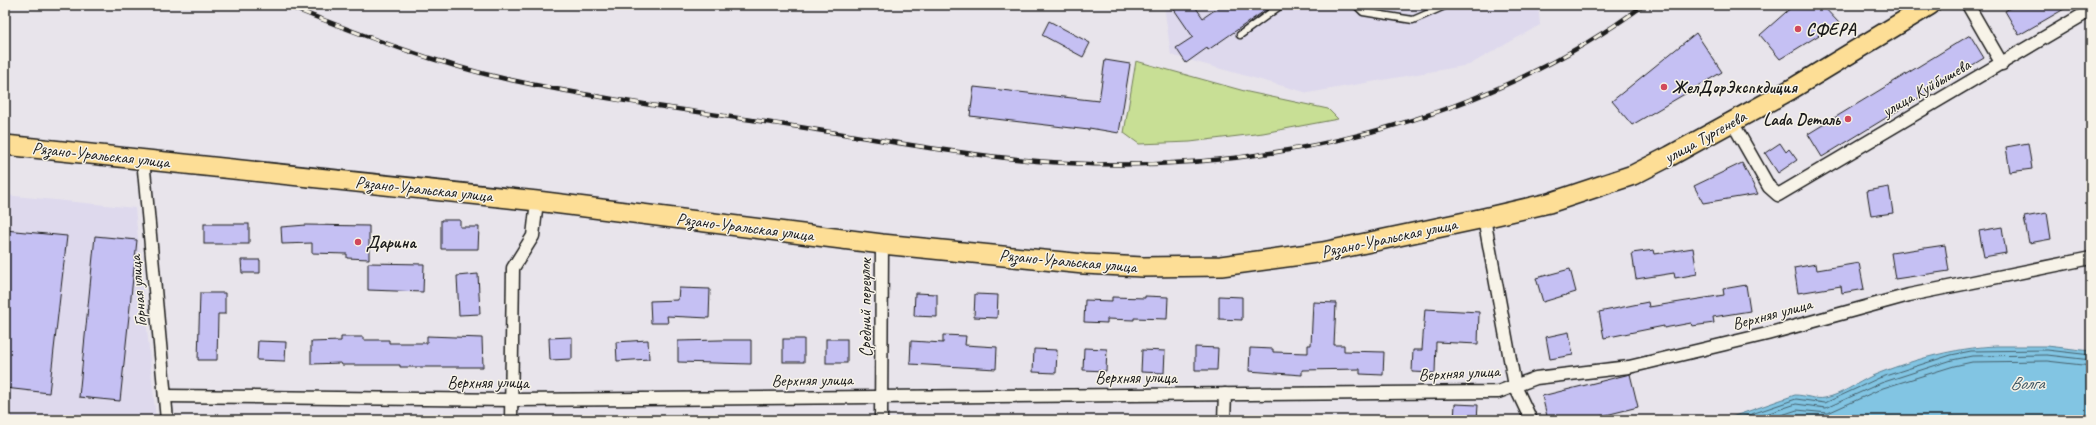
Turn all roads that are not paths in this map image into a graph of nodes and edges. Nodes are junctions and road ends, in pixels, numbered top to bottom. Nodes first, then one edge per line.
1 (1280, 5) edge
2 (1356, 5) edge
3 (1447, 5) edge
4 (1930, 5) edge
5 (1968, 5) edge
6 (2091, 10) edge
7 (1240, 35) dead end
8 (2002, 64) junction
9 (1732, 122) junction
10 (5, 145) edge
11 (143, 159) junction
12 (537, 201) junction
13 (1484, 218) junction
14 (882, 244) junction
15 (2091, 258) edge
16 (1515, 386) junction
17 (1224, 394) junction
18 (165, 396) junction
19 (882, 396) junction
20 (512, 400) junction
21 (167, 420) edge
22 (511, 420) edge
23 (881, 420) edge
24 (1224, 420) edge
25 (1531, 420) edge

1 - 7 lane
2 - 3 lane
4 - 9 main road, улица Тургенева
5 - 8 street
6 - 8 street, улица Куйбышева
8 - 9 street, улица Куйбышева
9 - 13 main road, улица Тургенева
10 - 11 main road, Рязано-Уральская улица
11 - 12 main road, Рязано-Уральская улица
11 - 18 street, Горная улица
12 - 14 main road, Рязано-Уральская улица
12 - 20 street
13 - 14 main road, Рязано-Уральская улица
13 - 16 street
14 - 19 street, Средний переулок
15 - 16 street, Верхняя улица
16 - 17 street, Верхняя улица
16 - 25 street
17 - 19 street, Верхняя улица
17 - 24 street
18 - 20 street, Верхняя улица
18 - 21 street, Горная улица
19 - 20 street, Верхняя улица
19 - 23 street, Средний переулок
20 - 22 street

